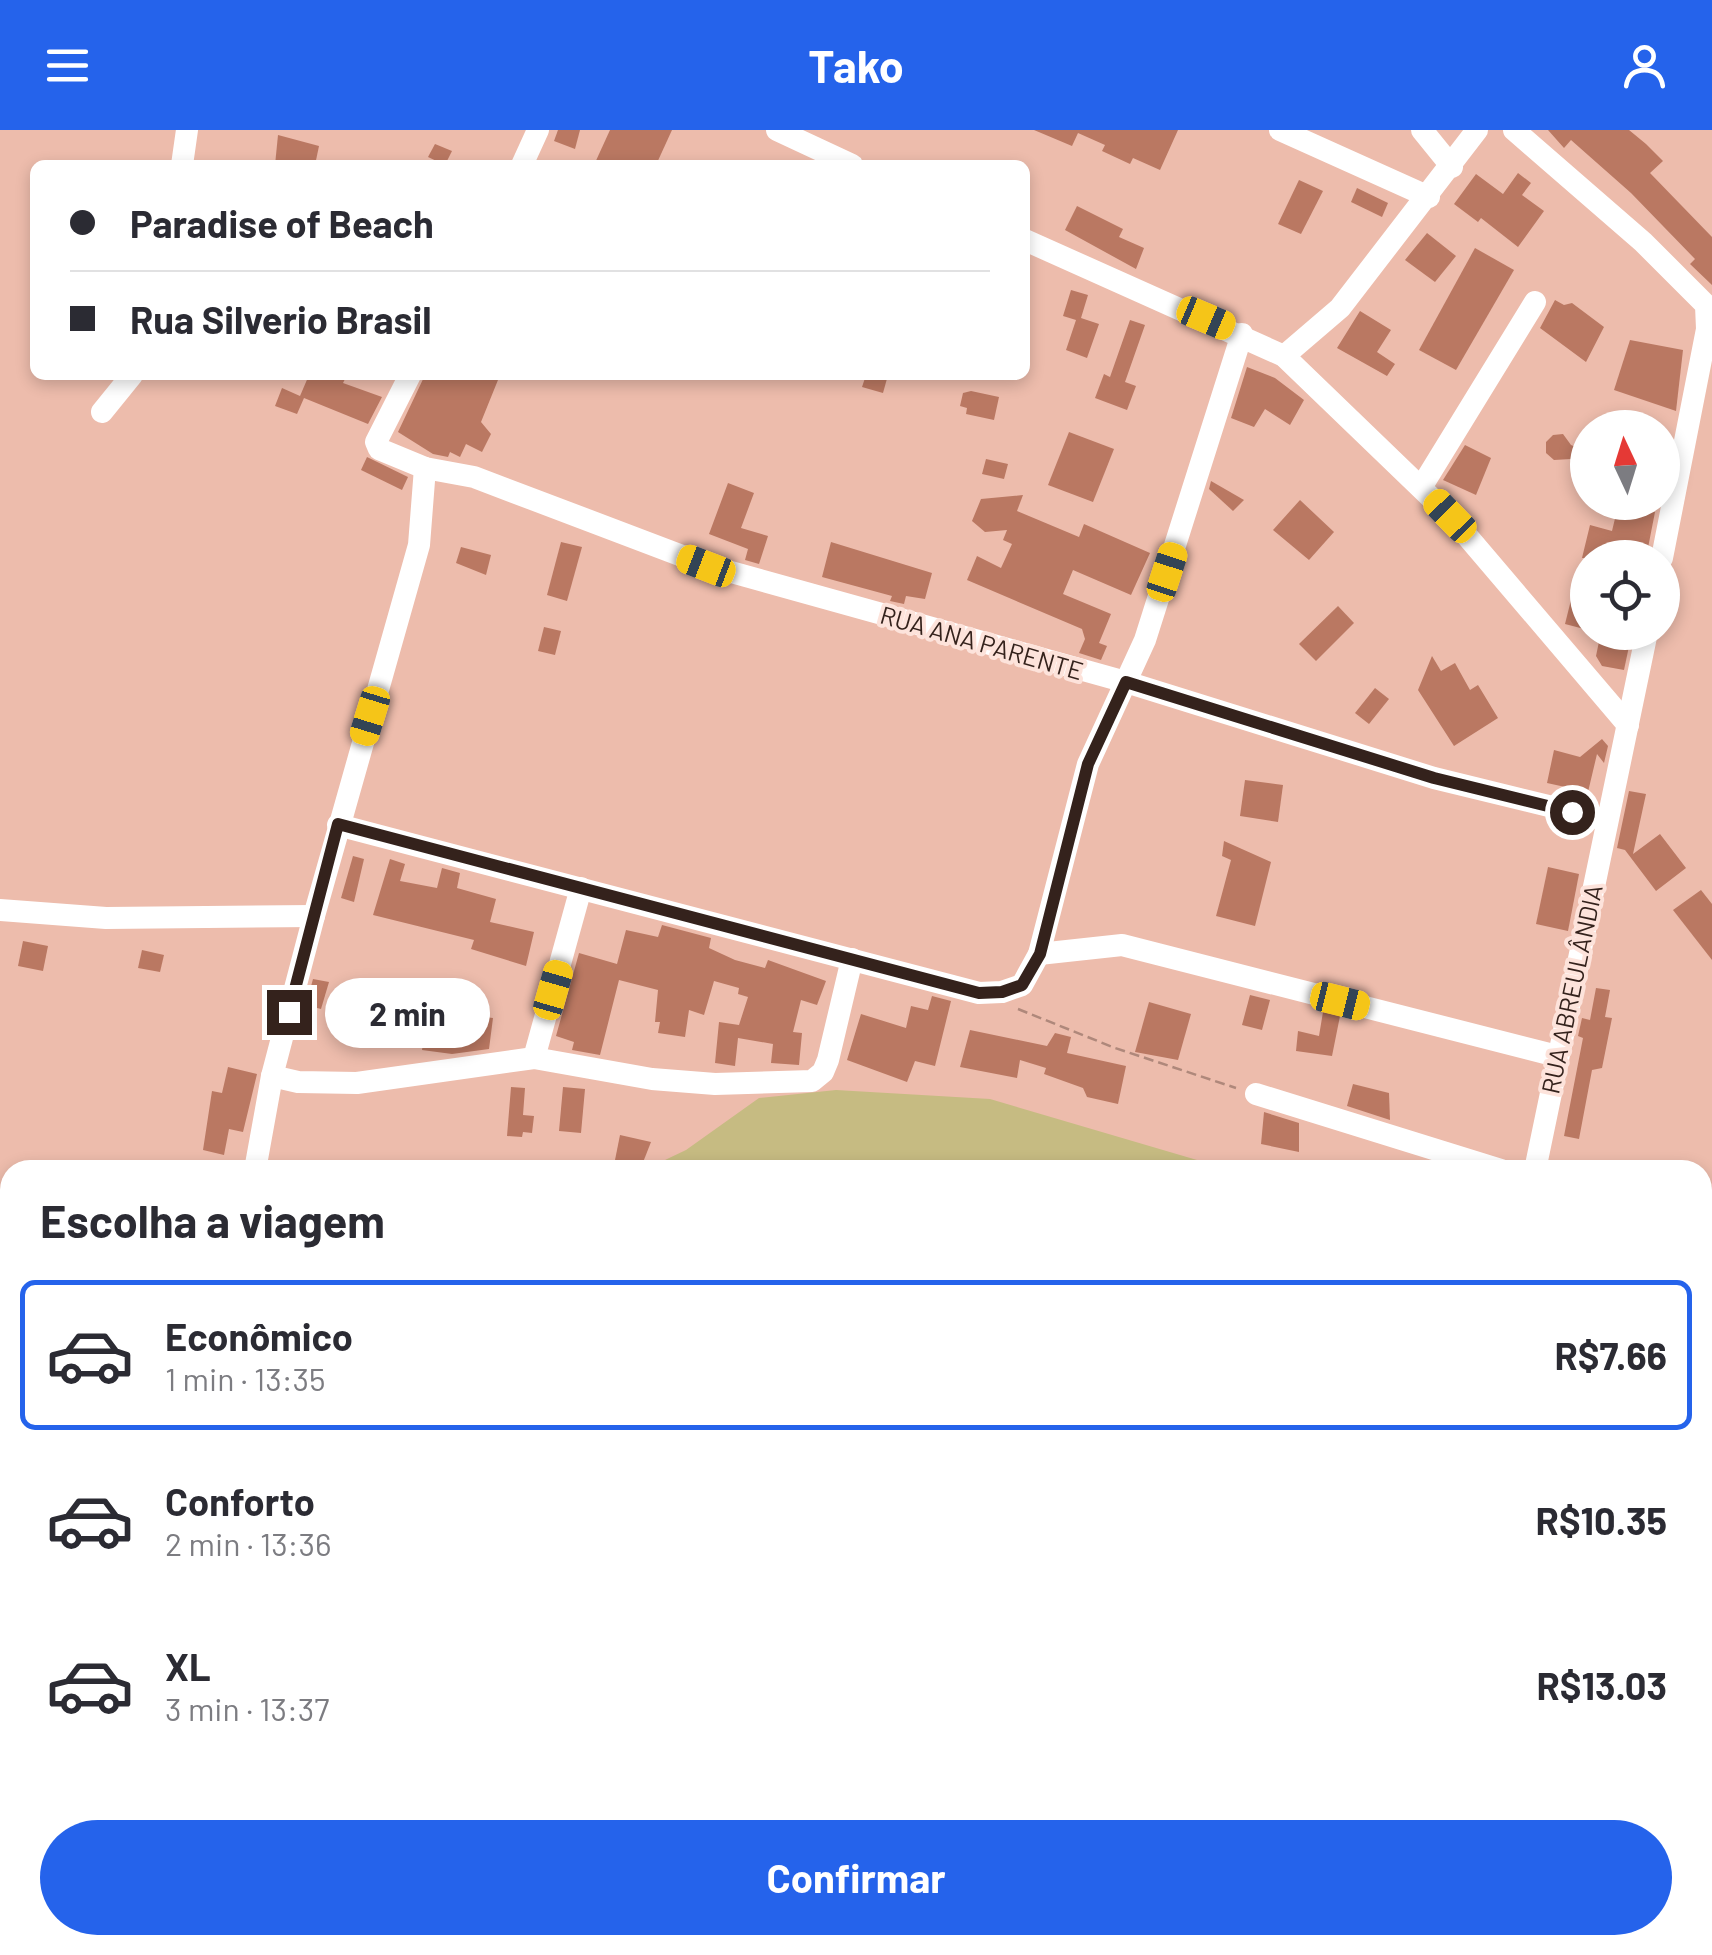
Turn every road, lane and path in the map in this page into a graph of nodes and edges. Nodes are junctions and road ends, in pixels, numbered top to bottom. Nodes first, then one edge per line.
1 (187, 130) edge
2 (538, 130) edge
3 (777, 130) edge
4 (1280, 130) edge
5 (1422, 130) edge
6 (1477, 130) edge
7 (1514, 130) edge
8 (183, 160) edge
9 (524, 160) edge
10 (841, 160) edge
11 (1452, 167) junction
12 (1429, 198) junction
13 (1030, 242) edge
14 (1535, 302) dead end
15 (1242, 334) junction
16 (1284, 356) junction
17 (128, 380) edge
18 (407, 380) edge
19 (102, 412) dead end
20 (425, 468) junction
21 (1422, 486) junction
22 (1666, 540) edge
23 (1643, 650) edge
24 (1126, 682) junction
25 (1628, 725) junction
26 (1606, 820) junction
27 (338, 824) junction
28 (582, 888) junction
29 (0, 910) edge
30 (314, 916) junction
31 (1040, 954) junction
32 (852, 959) junction
33 (1013, 1007) dead end
34 (1557, 1056) junction
35 (534, 1058) junction
36 (272, 1076) junction
37 (1256, 1094) joint
38 (257, 1160) edge
39 (1469, 1160) edge
40 (1536, 1160) edge

1 - 8 street
2 - 9 street
3 - 10 street
4 - 12 street
5 - 11 street
6 - 11 street
7 - 22 street
11 - 12 street
12 - 16 street
13 - 15 street
14 - 21 street
15 - 16 street
15 - 24 street
16 - 21 street
17 - 19 street
18 - 20 street, RUA ANA PARENTE
20 - 24 street, RUA ANA PARENTE
20 - 27 street
21 - 25 street
23 - 25 street, RUA ABREULÂNDIA
24 - 26 street, RUA ANA PARENTE
24 - 31 street
25 - 26 street, RUA ABREULÂNDIA
26 - 34 street, RUA ABREULÂNDIA
27 - 28 street
27 - 30 street
28 - 32 street
28 - 35 street
29 - 30 street
30 - 36 street
31 - 32 street
31 - 34 street
32 - 35 street
33 - 37 path
34 - 40 street, RUA ABREULÂNDIA
35 - 36 street
36 - 38 street
37 - 39 street

